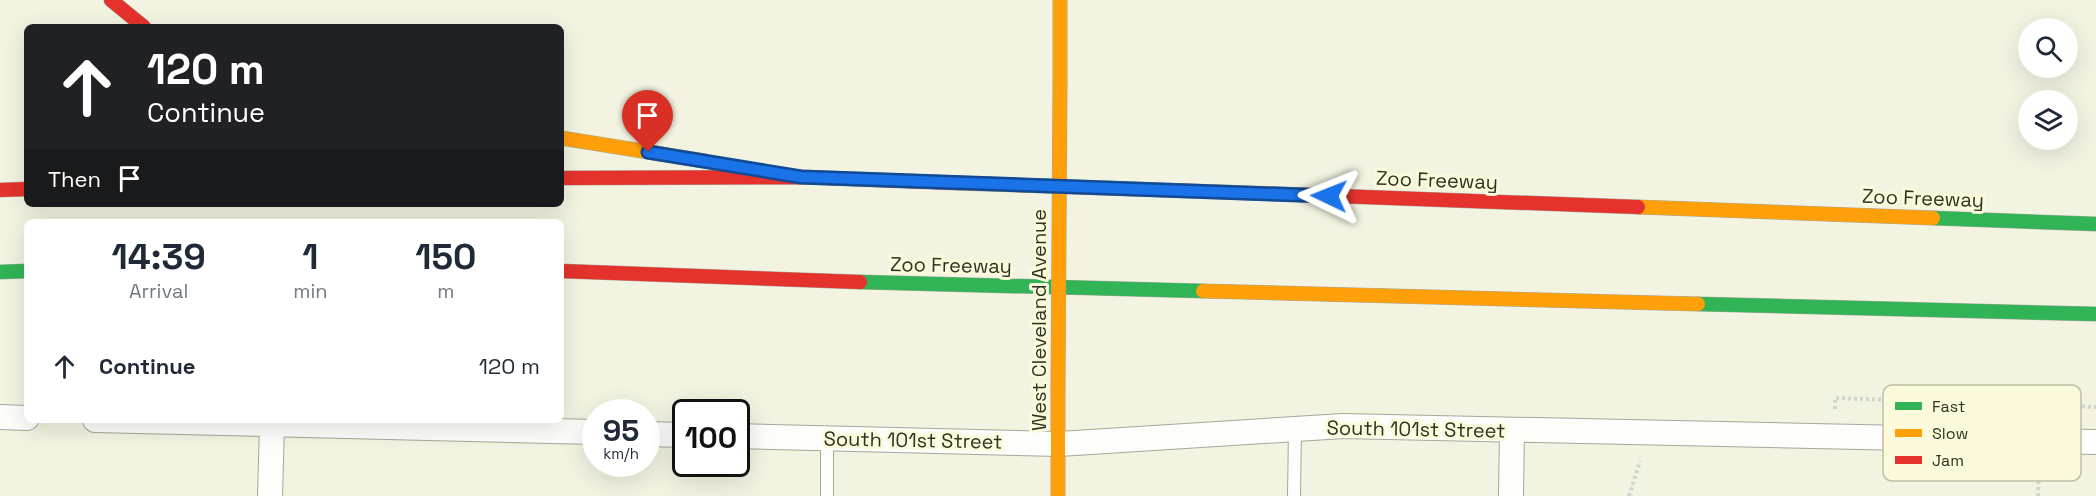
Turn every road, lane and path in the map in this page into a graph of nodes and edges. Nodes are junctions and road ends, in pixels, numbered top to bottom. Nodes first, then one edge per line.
1 (111, 0) edge
2 (1060, 0) edge
3 (140, 24) edge
4 (564, 138) edge
5 (801, 177) junction
6 (564, 178) edge
7 (24, 189) edge
8 (0, 190) edge
9 (2096, 224) edge
10 (24, 271) edge
11 (564, 271) edge
12 (0, 272) edge
13 (2096, 314) edge
14 (1883, 399) edge
15 (2081, 405) edge
16 (2096, 406) edge
17 (1834, 416) dead end
18 (0, 417) edge
19 (24, 418) edge
20 (201, 423) edge
21 (272, 425) junction
22 (1295, 429) junction
23 (1512, 430) junction
24 (582, 432) edge
25 (750, 436) edge
26 (826, 438) junction
27 (1883, 438) edge
28 (2081, 442) edge
29 (2096, 442) edge
30 (1059, 444) junction
31 (1640, 461) dead end
32 (2039, 481) edge
33 (270, 496) edge
34 (827, 496) edge
35 (1058, 496) edge
36 (1294, 496) edge
37 (1511, 496) edge
38 (1629, 496) edge
39 (2038, 496) edge

1 - 3 main road
2 - 30 main road, West Cleveland Avenue, bridge
4 - 5 main road
5 - 6 main road, Zoo Freeway
5 - 9 main road, Zoo Freeway
7 - 8 main road
10 - 12 main road
11 - 13 main road, Zoo Freeway
14 - 17 path
15 - 16 path
18 - 19 street
20 - 21 street
21 - 24 street
21 - 33 street
22 - 23 street, South 101st Street
22 - 30 street, South 101st Street
22 - 36 lane
23 - 27 street, South 101st Street
23 - 37 street
25 - 26 street, South 101st Street
26 - 30 street, South 101st Street
26 - 34 lane
28 - 29 street, South 101st Street
30 - 35 main road, West Cleveland Avenue
31 - 38 path
32 - 39 path

